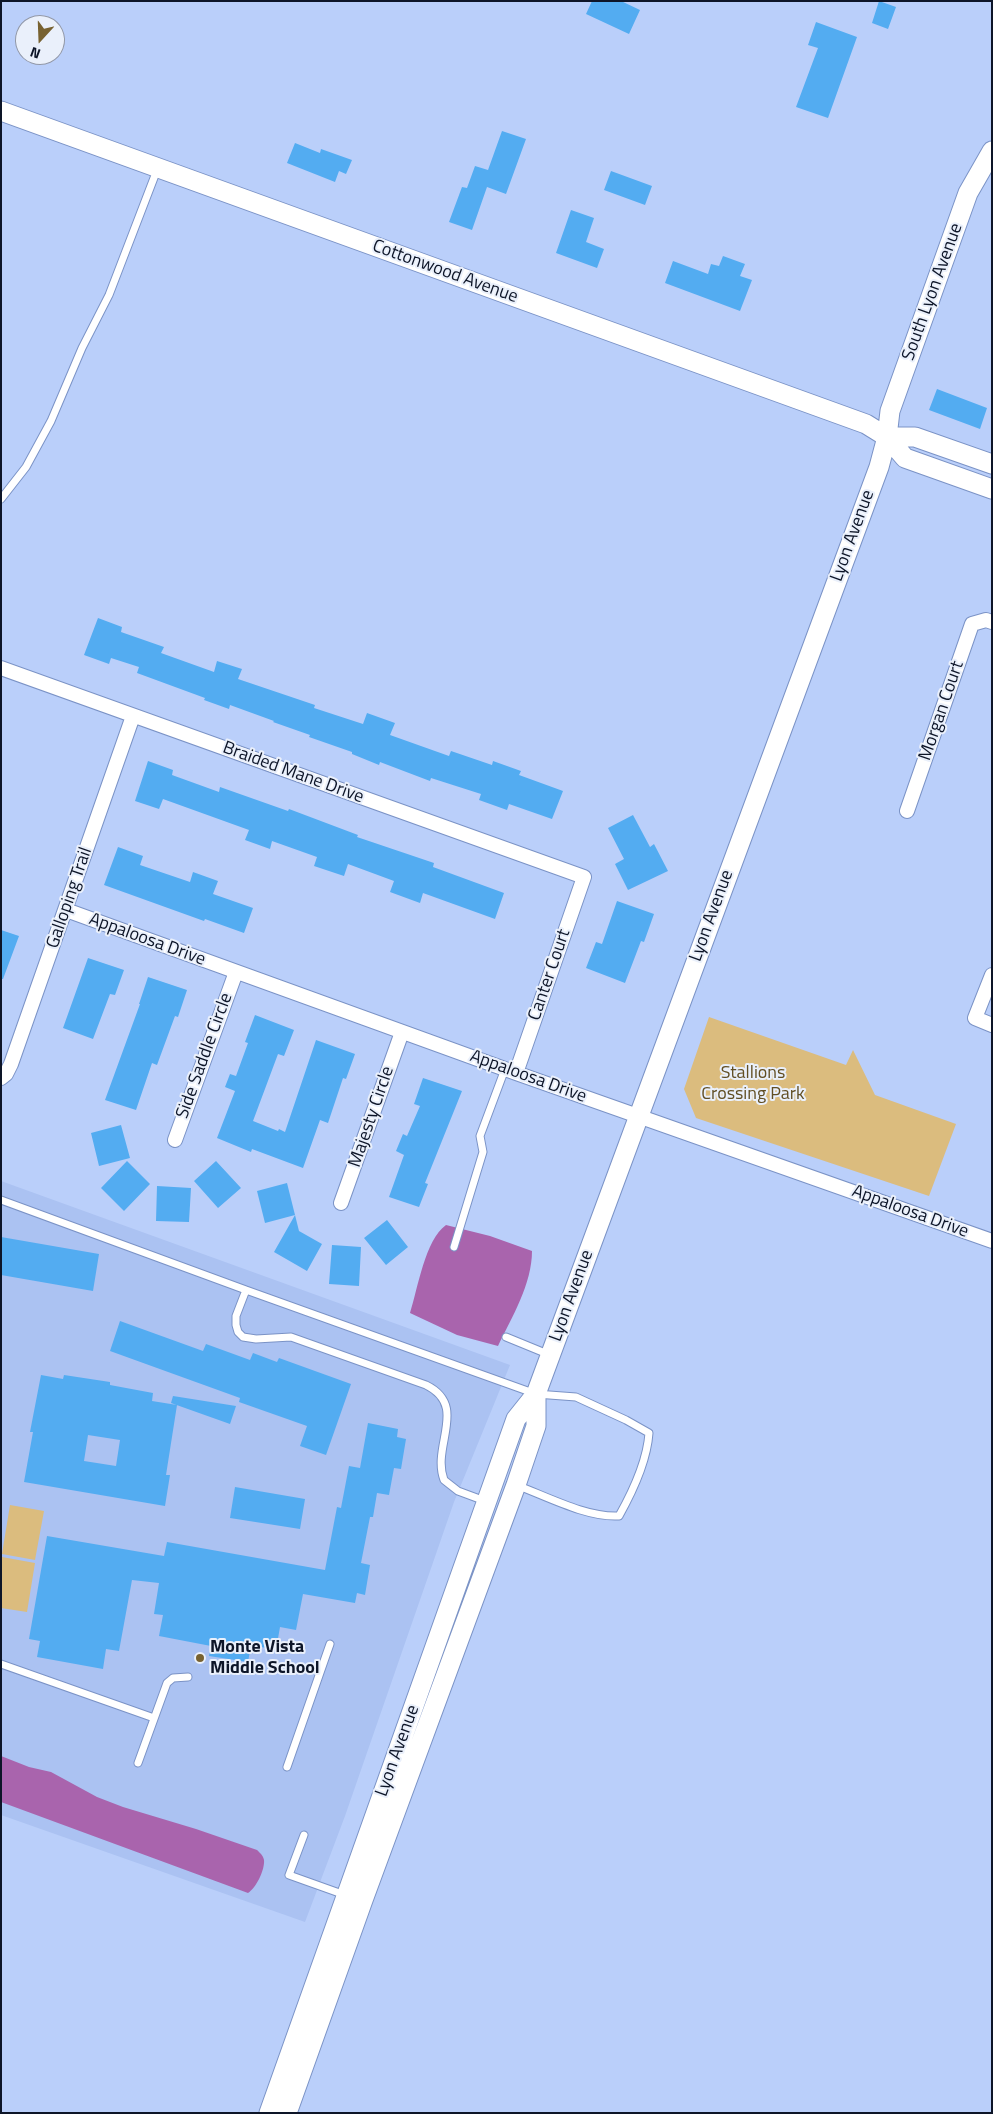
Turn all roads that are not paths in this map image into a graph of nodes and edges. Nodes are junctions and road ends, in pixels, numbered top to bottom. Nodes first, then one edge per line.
1 (1, 111) edge
2 (992, 151) edge
3 (158, 167) junction
4 (887, 437) junction
5 (992, 464) edge
6 (992, 489) edge
7 (1, 499) edge
8 (989, 621) edge
9 (1, 668) edge
10 (133, 716) junction
11 (908, 811) dead end
12 (584, 877) joint
13 (66, 910) junction
14 (236, 972) junction
15 (992, 975) edge
16 (992, 1024) edge
17 (402, 1032) junction
18 (511, 1071) junction
19 (1, 1078) edge
20 (638, 1116) junction
21 (175, 1140) dead end
22 (1, 1200) edge
23 (341, 1203) dead end
24 (992, 1241) edge
25 (454, 1247) dead end
26 (246, 1290) junction
27 (506, 1337) dead end
28 (550, 1355) junction
29 (536, 1394) junction
30 (516, 1485) junction
31 (487, 1501) junction
32 (330, 1644) dead end
33 (1, 1664) edge
34 (188, 1678) dead end
35 (154, 1718) junction
36 (138, 1763) dead end
37 (287, 1767) dead end
38 (304, 1835) dead end
39 (346, 1895) junction
40 (269, 2113) edge
41 (287, 2113) edge

1 - 3 street, Cottonwood Avenue
2 - 4 street, South Lyon Avenue
3 - 4 street, Cottonwood Avenue
3 - 7 lane
4 - 5 street
4 - 6 street, Cottonwood Avenue
4 - 20 street, Lyon Avenue
8 - 11 street, Morgan Court
9 - 10 street, Braided Mane Drive
10 - 12 street, Braided Mane Drive
10 - 13 street, Galloping Trail
12 - 18 street, Canter Court
13 - 14 street, Appaloosa Drive
13 - 19 street, Galloping Trail
14 - 17 street, Appaloosa Drive
14 - 21 street, Side Saddle Circle
15 - 16 street
17 - 18 street, Appaloosa Drive
17 - 23 street, Majesty Circle
18 - 20 street, Appaloosa Drive
18 - 25 lane
20 - 24 street, Appaloosa Drive
20 - 28 street, Lyon Avenue
22 - 26 lane
26 - 29 lane
26 - 31 lane
27 - 28 lane
28 - 29 street, Lyon Avenue
29 - 30 street, Lyon Avenue
29 - 30 lane
29 - 31 street, Lyon Avenue
30 - 41 street, Lyon Avenue
31 - 39 street, Lyon Avenue
32 - 37 lane
33 - 35 lane
34 - 35 lane
35 - 36 lane
38 - 39 lane
39 - 40 street, Lyon Avenue

